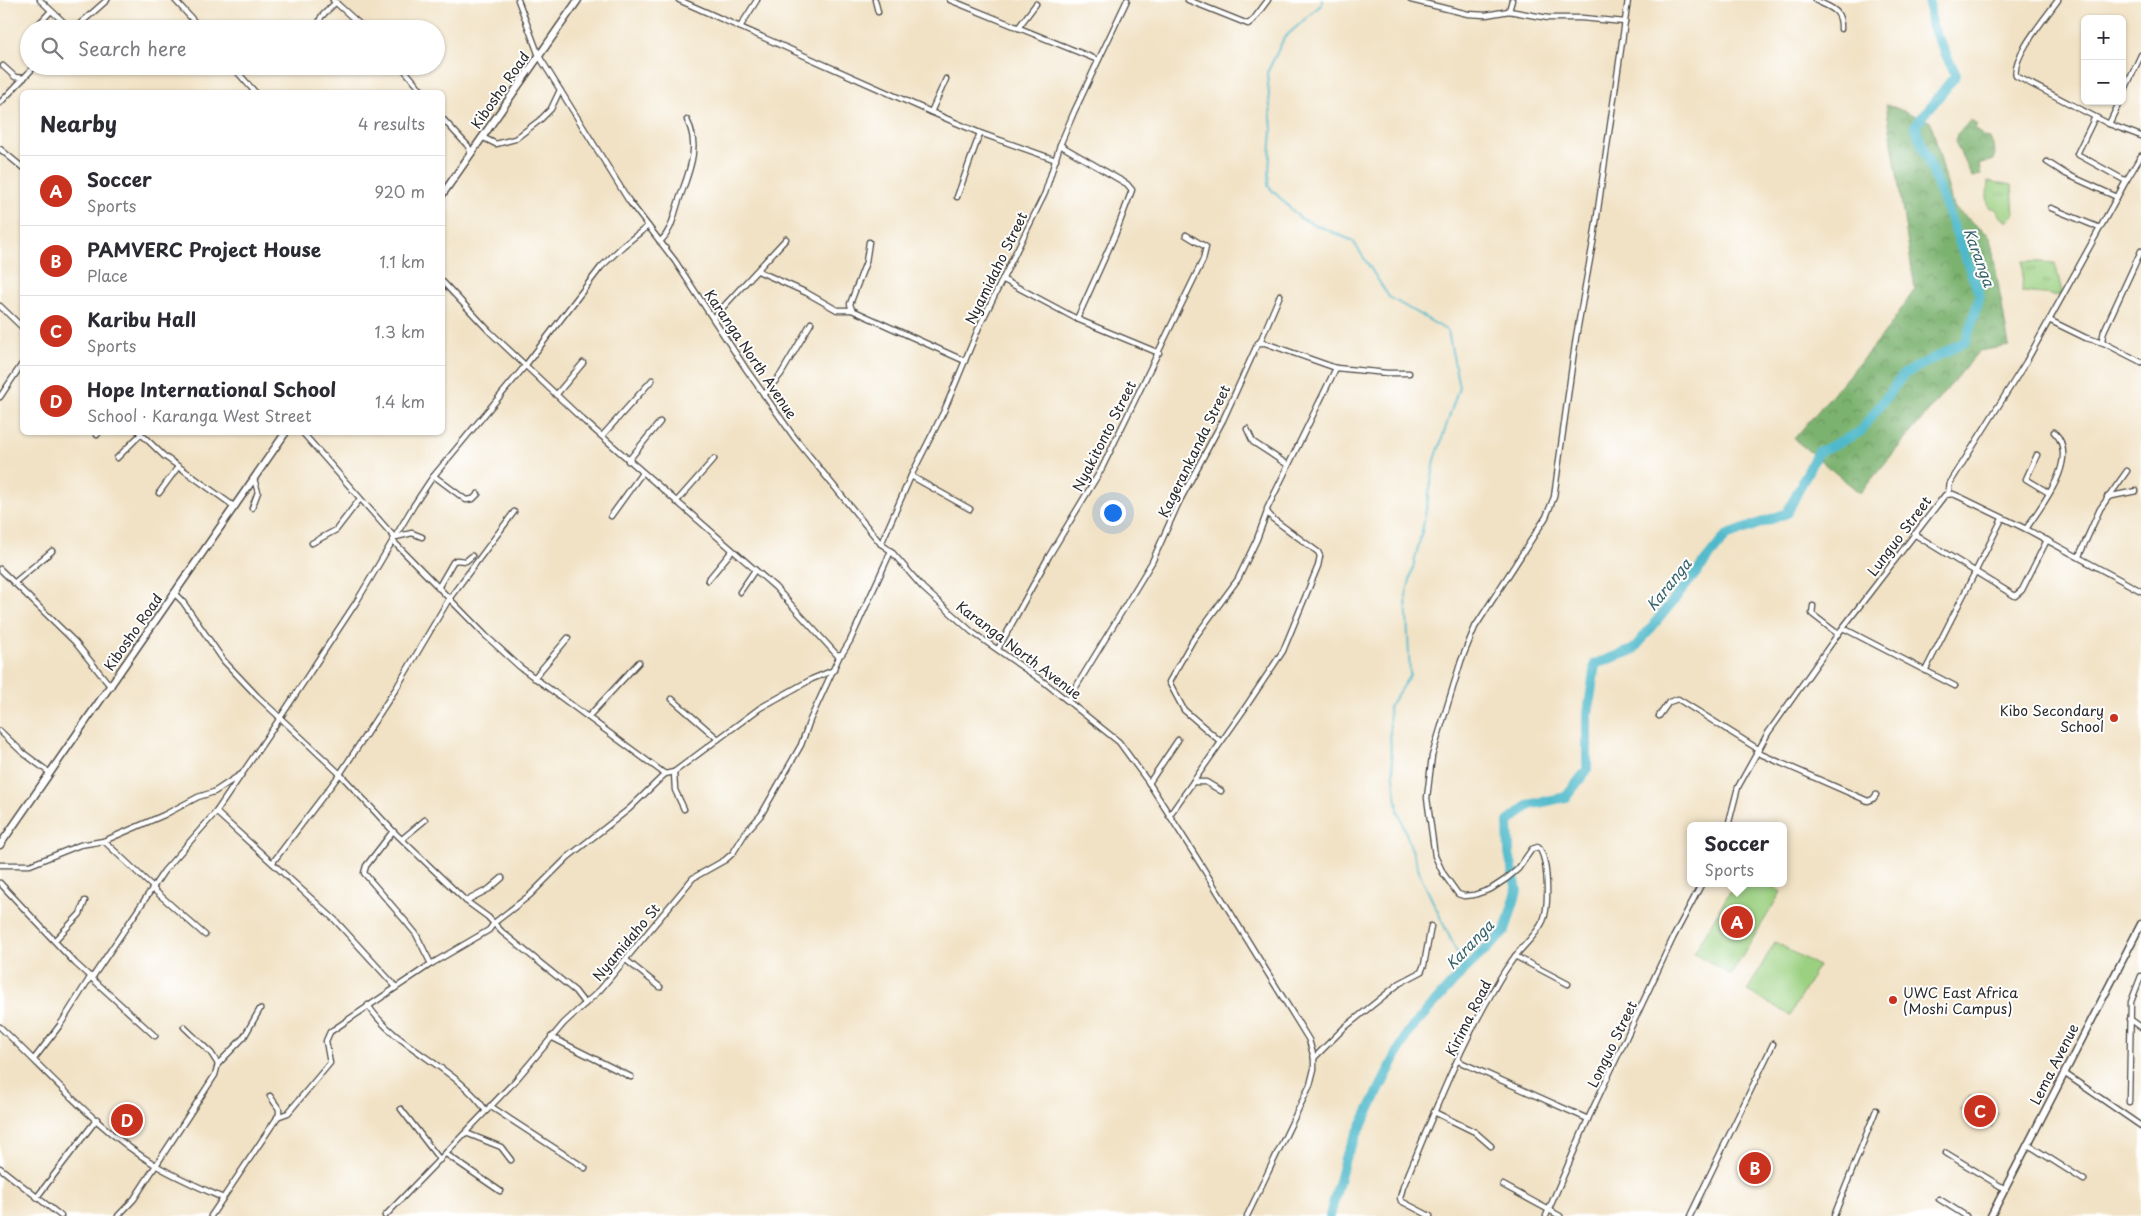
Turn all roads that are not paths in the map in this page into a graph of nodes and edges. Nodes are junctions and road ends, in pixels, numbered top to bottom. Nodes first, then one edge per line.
1 (40, 0) edge
2 (107, 0) edge
3 (175, 0) edge
4 (518, 0) edge
5 (578, 0) edge
6 (679, 0) edge
7 (757, 0) edge
8 (875, 0) edge
9 (1127, 0) edge
10 (1188, 0) edge
11 (1268, 0) edge
12 (1411, 0) edge
13 (1512, 0) edge
14 (1628, 0) edge
15 (1815, 0) edge
16 (2058, 0) edge
17 (334, 1) edge
18 (953, 1) edge
19 (1036, 4) dead end
20 (51, 11) junction
21 (1509, 11) junction
22 (878, 12) dead end
23 (42, 20) edge
24 (62, 20) edge
25 (83, 20) edge
26 (193, 20) edge
27 (320, 20) edge
28 (355, 20) edge
29 (1625, 22) junction
30 (740, 27) junction
31 (1018, 28) junction
32 (1841, 29) dead end
33 (2141, 54) edge
34 (539, 56) junction
35 (1098, 60) junction
36 (3, 66) dead end
37 (28, 75) edge
38 (240, 75) edge
39 (408, 75) edge
40 (25, 78) junction
41 (946, 79) dead end
42 (2126, 87) edge
43 (253, 90) edge
44 (419, 90) edge
45 (560, 90) junction
46 (0, 103) edge
47 (2118, 105) edge
48 (931, 112) junction
49 (2096, 117) junction
50 (687, 120) dead end
51 (445, 121) edge
52 (2108, 124) junction
53 (980, 133) junction
54 (2141, 136) edge
55 (482, 137) junction
56 (1060, 145) junction
57 (0, 149) edge
58 (471, 154) junction
59 (2141, 156) edge
60 (1056, 160) junction
61 (2046, 162) dead end
62 (20, 165) edge
63 (2126, 181) junction
64 (445, 191) edge
65 (957, 197) dead end
66 (2117, 197) junction
67 (2050, 208) dead end
68 (648, 226) junction
69 (2100, 228) junction
70 (1186, 235) dead end
71 (786, 239) dead end
72 (660, 242) junction
73 (869, 242) dead end
74 (2140, 254) edge
75 (758, 271) junction
76 (1002, 279) junction
77 (445, 284) edge
78 (1280, 295) dead end
79 (0, 306) edge
80 (852, 310) junction
81 (713, 318) junction
82 (1077, 318) junction
83 (2049, 320) junction
84 (811, 323) dead end
85 (20, 325) edge
86 (1260, 342) junction
87 (2104, 343) junction
88 (1159, 354) junction
89 (965, 360) junction
90 (2141, 362) edge
91 (583, 363) dead end
92 (525, 366) junction
93 (20, 367) edge
94 (1336, 368) junction
95 (1409, 373) dead end
96 (652, 380) dead end
97 (556, 394) junction
98 (764, 395) junction
99 (0, 397) edge
100 (660, 422) dead end
101 (1247, 429) dead end
102 (2054, 432) dead end
103 (138, 435) edge
104 (142, 435) edge
105 (284, 435) edge
106 (305, 435) edge
107 (602, 436) junction
108 (2037, 455) dead end
109 (117, 458) dead end
110 (714, 459) dead end
111 (628, 461) junction
112 (1288, 465) junction
113 (178, 467) junction
114 (2127, 471) dead end
115 (642, 473) junction
116 (434, 476) junction
117 (911, 476) junction
118 (254, 479) junction
119 (2136, 491) dead end
120 (159, 493) dead end
121 (2050, 493) junction
122 (478, 494) dead end
123 (1948, 494) junction
124 (2107, 497) junction
125 (360, 499) junction
126 (676, 502) junction
127 (235, 507) junction
128 (252, 508) dead end
129 (970, 509) dead end
130 (514, 512) dead end
131 (1267, 512) junction
132 (611, 516) dead end
133 (2002, 519) junction
134 (2026, 529) junction
135 (1914, 534) junction
136 (422, 537) dead end
137 (395, 539) junction
138 (2047, 540) junction
139 (312, 543) dead end
140 (881, 544) junction
141 (52, 551) dead end
142 (732, 551) junction
143 (891, 552) junction
144 (472, 556) dead end
145 (2079, 556) junction
146 (0, 569) edge
147 (755, 570) junction
148 (1976, 571) junction
149 (708, 580) dead end
150 (14, 583) junction
151 (438, 588) junction
152 (2141, 591) edge
153 (740, 592) dead end
154 (175, 594) junction
155 (449, 599) junction
156 (1813, 606) dead end
157 (1843, 628) junction
158 (1838, 634) junction
159 (568, 638) dead end
160 (998, 649) junction
161 (840, 655) junction
162 (640, 662) dead end
163 (834, 670) junction
164 (1925, 671) junction
165 (534, 678) junction
166 (1955, 686) dead end
167 (111, 687) junction
168 (672, 699) dead end
169 (1068, 700) junction
170 (1659, 716) dead end
171 (588, 717) junction
172 (280, 718) junction
173 (0, 732) edge
174 (718, 739) junction
175 (1178, 740) dead end
176 (1221, 742) junction
177 (1757, 750) junction
178 (674, 772) junction
179 (50, 773) junction
180 (241, 774) junction
181 (340, 774) junction
182 (665, 774) junction
183 (1193, 782) junction
184 (1149, 783) junction
185 (1221, 791) dead end
186 (1876, 795) dead end
187 (684, 809) dead end
188 (216, 812) junction
189 (1169, 816) junction
190 (425, 820) dead end
191 (1729, 822) edge
192 (394, 831) junction
193 (402, 839) junction
194 (104, 841) junction
195 (0, 845) edge
196 (273, 862) junction
197 (0, 865) edge
198 (502, 878) dead end
199 (0, 883) edge
200 (1700, 887) edge
201 (153, 888) junction
202 (466, 900) junction
203 (85, 901) dead end
204 (494, 923) junction
205 (2141, 924) edge
206 (1432, 926) dead end
207 (205, 935) dead end
208 (55, 940) junction
209 (1515, 956) junction
210 (626, 960) junction
211 (430, 964) junction
212 (2141, 976) edge
213 (92, 977) junction
214 (1568, 984) dead end
215 (396, 987) junction
216 (660, 987) dead end
217 (585, 1004) junction
218 (368, 1005) junction
219 (260, 1009) dead end
220 (2130, 1019) junction
221 (0, 1026) edge
222 (184, 1026) dead end
223 (2141, 1027) edge
224 (156, 1036) dead end
225 (551, 1037) junction
226 (1773, 1044) dead end
227 (1314, 1058) junction
228 (34, 1060) junction
229 (1458, 1061) junction
230 (218, 1064) junction
231 (2064, 1073) junction
232 (631, 1077) dead end
233 (270, 1096) dead end
234 (2129, 1102) dead end
235 (490, 1106) junction
236 (401, 1109) dead end
237 (1876, 1110) dead end
238 (486, 1111) junction
239 (1434, 1112) junction
240 (277, 1118) junction
241 (97, 1119) junction
242 (1588, 1119) junction
243 (2141, 1126) edge
244 (466, 1133) junction
245 (2027, 1144) junction
246 (1491, 1146) dead end
247 (1946, 1153) dead end
248 (446, 1154) junction
249 (440, 1160) junction
250 (511, 1160) dead end
251 (157, 1165) junction
252 (0, 1168) edge
253 (584, 1168) dead end
254 (2084, 1180) dead end
255 (1503, 1185) dead end
256 (2005, 1189) junction
257 (500, 1191) dead end
258 (37, 1197) junction
259 (222, 1198) junction
260 (1939, 1200) dead end
261 (1549, 1209) junction
262 (1995, 1215) edge
263 (61, 1216) edge
264 (118, 1216) edge
265 (211, 1216) edge
266 (385, 1216) edge
267 (1247, 1216) edge
268 (1430, 1216) edge
269 (1546, 1216) edge
270 (1560, 1216) edge
271 (1690, 1216) edge
272 (1834, 1216) edge
273 (1966, 1216) edge

1 - 20 street
2 - 25 street
3 - 26 street
4 - 34 street, Karanga North Avenue
5 - 34 street, Kibosho Road
6 - 30 street
7 - 30 street
8 - 22 street
9 - 35 street, Nyamidaho Street
10 - 11 street
12 - 21 street
13 - 21 street
14 - 29 street
15 - 32 street
16 - 49 street
17 - 27 street
17 - 28 street
18 - 31 street
19 - 31 street
20 - 23 street
20 - 24 street
21 - 29 street
29 - 209 street, Kirima Road
30 - 48 street
31 - 35 street
33 - 42 street
34 - 45 street, Karanga North Avenue
34 - 55 street, Kibosho Road
35 - 56 street, Nyamidaho Street
36 - 40 street
37 - 40 street
38 - 43 street
39 - 44 street
40 - 46 street
41 - 48 street
45 - 55 street
45 - 68 street, Karanga North Avenue
47 - 52 street
48 - 53 street
49 - 52 street
49 - 63 street
50 - 72 street
51 - 58 street
52 - 54 street
53 - 60 street
53 - 65 street
55 - 58 street, Kibosho Road
56 - 60 street, Nyamidaho Street
56 - 82 street
57 - 62 street
58 - 64 street, Kibosho Road
59 - 63 street
60 - 76 street, Nyamidaho Street
61 - 66 street
63 - 66 street
66 - 69 street
67 - 69 street
68 - 72 street, Karanga North Avenue
68 - 92 street
69 - 83 street
70 - 88 street, Nyakitonto Street
71 - 75 street
72 - 81 street, Karanga North Avenue
73 - 80 street
74 - 87 street
75 - 80 street
75 - 81 street
76 - 82 street
76 - 89 street, Nyamidaho Street
77 - 92 street
78 - 86 street, Kagerankanda Street
79 - 85 street
80 - 89 street
81 - 98 street, Karanga North Avenue
82 - 88 street
83 - 87 street
83 - 123 street
84 - 98 street
86 - 94 street
86 - 169 street, Kagerankanda Street
87 - 90 street
88 - 160 street, Nyakitonto Street
89 - 117 street, Nyamidaho Street
91 - 97 street
92 - 97 street
92 - 116 street
93 - 99 street
94 - 95 street
94 - 112 street
96 - 107 street
97 - 107 street
98 - 140 street, Karanga North Avenue
100 - 111 street
101 - 112 street
102 - 121 street
103 - 109 street
104 - 113 street
105 - 118 street, Kibosho Road
106 - 125 street
107 - 111 street
108 - 121 street
110 - 126 street
111 - 115 street
112 - 131 street
113 - 120 street
113 - 127 street
114 - 124 street
115 - 126 street
115 - 132 street
116 - 122 street
116 - 137 street
117 - 129 street
117 - 140 street, Nyamidaho Street
118 - 127 street, Kibosho Road
118 - 128 street
119 - 124 street
121 - 134 street
123 - 133 street, Lunguo Street
123 - 135 street, Lunguo Street
124 - 145 street
125 - 137 street
125 - 139 street
126 - 142 street
127 - 154 street, Kibosho Road
130 - 155 street
131 - 176 street
131 - 176 street
133 - 134 street, Lunguo Street
133 - 148 street
134 - 138 street, Lunguo Street
135 - 148 street
135 - 157 street, Lunguo Street
136 - 137 street
137 - 151 street
137 - 172 street
138 - 145 street, Lunguo Street
138 - 148 street
140 - 143 street, Karanga North Avenue
141 - 150 street
142 - 147 street
142 - 149 street
143 - 160 street, Karanga North Avenue
143 - 161 street, Nyamidaho St
144 - 151 street
145 - 152 street, Lunguo Street
146 - 150 street
147 - 153 street
147 - 161 street
148 - 164 street
150 - 167 street
151 - 155 street
154 - 167 street, Kibosho Road
154 - 172 street
155 - 165 street
155 - 181 street
156 - 158 street
157 - 158 street, Lunguo Street
157 - 164 street
158 - 177 street, Lunguo Street
159 - 165 street
160 - 169 street, Karanga North Avenue
161 - 163 street, Nyamidaho St
162 - 171 street
163 - 174 street
163 - 210 street, Nyamidaho St
164 - 166 street
165 - 171 street
167 - 179 street, Kibosho Road
168 - 174 street
169 - 184 street, Karanga North Avenue
170 - 177 street
171 - 182 street
172 - 180 street
172 - 181 street
173 - 179 street
174 - 178 street
175 - 184 street
176 - 183 street
177 - 186 street
177 - 191 street, Lunguo Street
178 - 182 street
178 - 187 street
179 - 195 street, Kibosho Road
180 - 188 street
180 - 194 street
181 - 192 street
181 - 196 street
182 - 204 street
183 - 185 street
183 - 189 street
184 - 189 street, Karanga North Avenue
188 - 196 street
188 - 201 street
189 - 227 street, Karanga North Avenue
190 - 193 street
192 - 193 street
192 - 211 street
193 - 202 street
194 - 197 street
194 - 201 street
196 - 215 street
198 - 202 street
199 - 208 street
200 - 242 street, Longuo Street
201 - 207 street
201 - 213 street
202 - 204 street
203 - 208 street
204 - 211 street
204 - 217 street
205 - 231 street, Lema Avenue
206 - 227 street
208 - 213 street
209 - 214 street
209 - 229 street, Kirima Road
210 - 216 street
210 - 217 street, Nyamidaho St
211 - 215 street
212 - 220 street
213 - 224 street
213 - 228 street
215 - 218 street
217 - 225 street, Nyamidaho St
218 - 238 street
218 - 240 street
219 - 230 street
220 - 223 street
220 - 234 street
221 - 228 street
222 - 230 street
225 - 232 street
225 - 235 street, Nyamidaho St
226 - 271 street
227 - 267 street, Karanga North Avenue
228 - 241 street
229 - 239 street, Kirima Road
229 - 242 street
230 - 251 street
231 - 243 street
231 - 245 street, Lema Avenue
233 - 240 street
235 - 238 street, Nyamidaho St
235 - 253 street
236 - 249 street
237 - 272 street
238 - 244 street, Nyamidaho St
239 - 246 street
239 - 268 street, Kirima Road
240 - 259 street
241 - 251 street
241 - 258 street
242 - 261 street, Longuo Street
244 - 248 street, Nyamidaho St
244 - 250 street
245 - 254 street
245 - 256 street, Lema Avenue
247 - 256 street
248 - 249 street, Nyamidaho St
248 - 257 street
249 - 266 street, Nyamidaho St
251 - 259 street
251 - 264 street
252 - 258 street
255 - 261 street
256 - 262 street, Lema Avenue
258 - 263 street
259 - 265 street
260 - 273 street
261 - 269 street, Longuo Street
261 - 270 street

